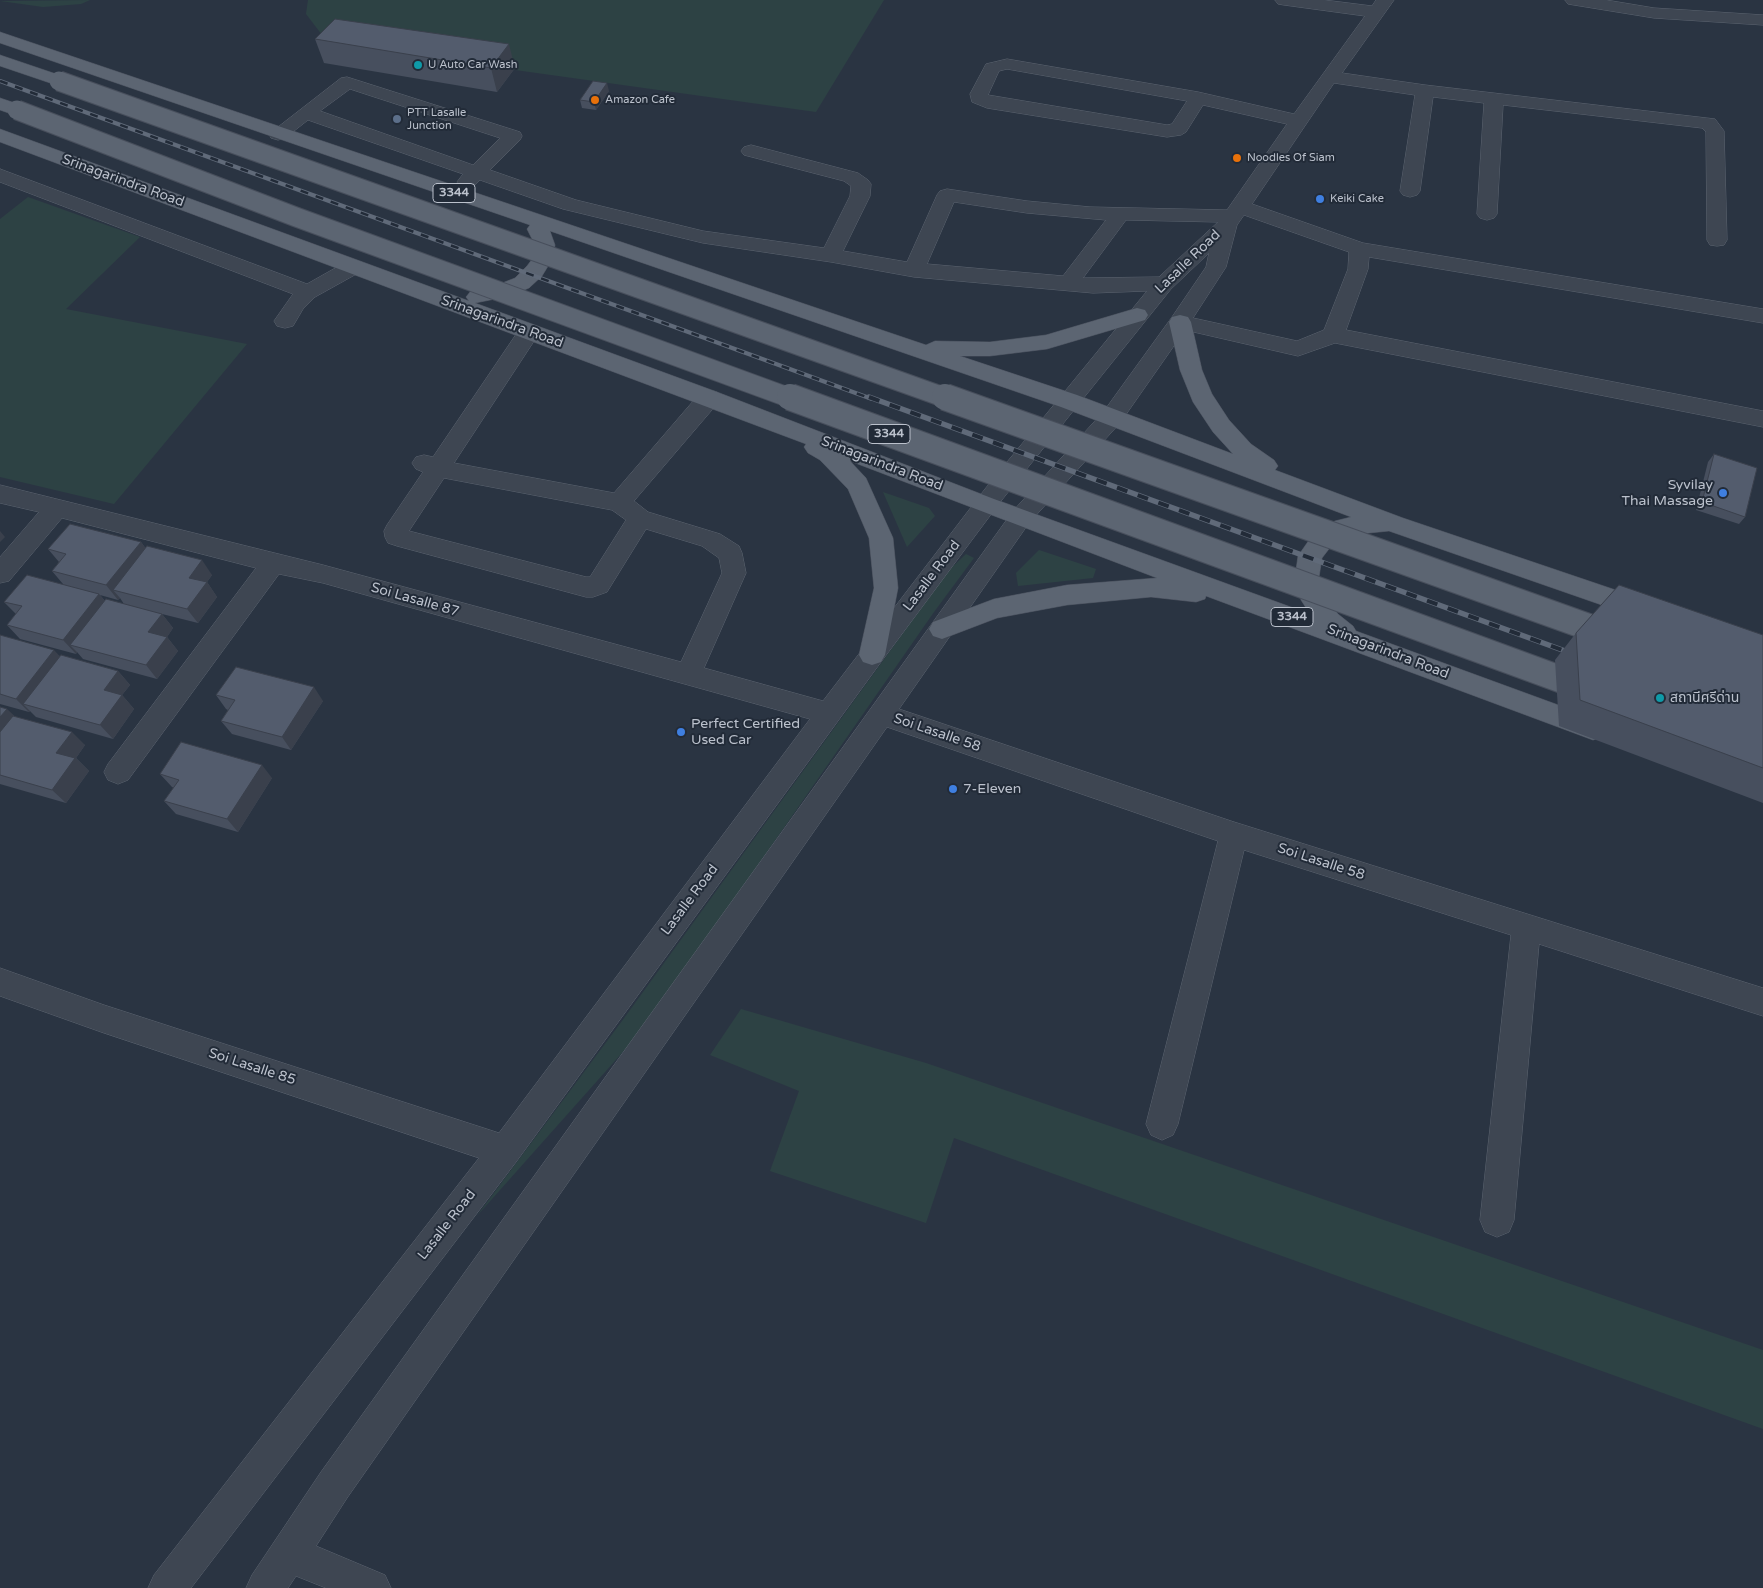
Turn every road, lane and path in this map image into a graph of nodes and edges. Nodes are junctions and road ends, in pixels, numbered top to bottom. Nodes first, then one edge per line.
1 (1284, 0) edge
2 (1574, 0) edge
3 (1381, 6) edge
4 (1763, 20) edge
5 (0, 37) edge
6 (0, 60) edge
7 (1329, 77) junction
8 (1425, 91) junction
9 (1198, 98) junction
10 (1494, 99) junction
11 (9, 107) edge
12 (306, 113) junction
13 (1298, 121) junction
14 (278, 134) junction
15 (0, 135) edge
16 (750, 151) dead end
17 (478, 172) junction
18 (0, 175) edge
19 (1410, 191) dead end
20 (454, 193) junction
21 (552, 198) junction
22 (1121, 213) junction
23 (1487, 214) dead end
24 (524, 216) junction
25 (1233, 216) junction
26 (1718, 240) dead end
27 (1360, 249) junction
28 (831, 255) junction
29 (353, 267) junction
30 (914, 270) junction
31 (1068, 284) junction
32 (1164, 284) junction
33 (308, 292) junction
34 (438, 298) junction
35 (1137, 315) junction
36 (1763, 316) edge
37 (285, 321) dead end
38 (1180, 322) junction
39 (529, 332) junction
40 (1333, 335) junction
41 (908, 348) junction
42 (709, 398) junction
43 (1069, 401) junction
44 (1112, 417) junction
45 (1763, 419) edge
46 (766, 420) junction
47 (430, 466) junction
48 (1291, 484) junction
49 (0, 494) edge
50 (619, 503) junction
51 (986, 504) junction
52 (56, 508) junction
53 (1021, 517) junction
54 (640, 518) junction
55 (1395, 524) junction
56 (273, 563) junction
57 (0, 574) edge
58 (1242, 598) junction
59 (1662, 616) edge
60 (942, 629) junction
61 (1353, 640) junction
62 (1641, 646) edge
63 (872, 654) junction
64 (688, 675) junction
65 (1614, 698) edge
66 (829, 713) junction
67 (882, 714) junction
68 (1617, 738) edge
69 (118, 772) dead end
70 (1234, 834) junction
71 (1526, 928) junction
72 (0, 982) edge
73 (1763, 1002) edge
74 (1162, 1124) dead end
75 (505, 1151) junction
76 (1497, 1220) dead end
77 (289, 1554) junction
78 (167, 1588) edge
79 (265, 1588) edge
80 (372, 1588) edge

1 - 3 street
2 - 4 street
3 - 7 street, Lasalle Road
5 - 14 main road, 3344
6 - 62 main road, 3344, bridge
7 - 8 street
7 - 13 street, Lasalle Road
8 - 10 street
8 - 19 street
9 - 9 street
9 - 13 street
10 - 23 street
10 - 26 street
11 - 65 main road, Srinagarindra Road / 3344, bridge
12 - 14 street
12 - 17 street
12 - 17 street
13 - 25 street, Lasalle Road
14 - 20 main road, 3344
15 - 29 main road, Srinagarindra Road / 3344
16 - 28 street
17 - 20 street
17 - 21 street
18 - 33 street
20 - 24 main road, 3344
21 - 24 street
21 - 28 street
22 - 25 street
22 - 30 street
22 - 31 street
24 - 34 main road
24 - 41 main road, 3344
25 - 27 street
25 - 32 street, Lasalle Road
25 - 38 street, Lasalle Road
27 - 36 street
27 - 40 street
28 - 30 street
29 - 33 street
29 - 34 main road, Srinagarindra Road / 3344
30 - 31 street
31 - 32 street
32 - 35 street, Lasalle Road
33 - 37 street
34 - 39 main road, Srinagarindra Road / 3344
35 - 41 main road
35 - 43 street, Lasalle Road
38 - 40 street
38 - 44 street, Lasalle Road
38 - 48 main road
39 - 42 main road, Srinagarindra Road / 3344
39 - 47 street
40 - 45 street
41 - 43 main road, 3344
42 - 46 main road, Srinagarindra Road / 3344
42 - 50 street
43 - 44 main road, 3344
43 - 51 street, Lasalle Road
44 - 48 main road, 3344
44 - 53 street, Lasalle Road
46 - 51 main road, Srinagarindra Road / 3344
46 - 63 main road
47 - 50 street
47 - 54 street
48 - 55 main road, 3344
49 - 52 street, Soi Lasalle 87
50 - 54 street
51 - 53 main road, Srinagarindra Road / 3344
51 - 63 street, Lasalle Road
52 - 56 street, Soi Lasalle 87
52 - 57 street
53 - 58 main road, Srinagarindra Road / 3344
53 - 60 street, Lasalle Road
54 - 64 street
55 - 59 main road, 3344
55 - 61 main road
56 - 64 street, Soi Lasalle 87
56 - 69 street
58 - 60 main road
58 - 61 main road, Srinagarindra Road / 3344
60 - 67 street, Lasalle Road
61 - 68 main road, Srinagarindra Road / 3344
63 - 66 street, Lasalle Road
64 - 66 street, Soi Lasalle 87
66 - 75 street, Lasalle Road
67 - 70 street, Soi Lasalle 58
67 - 77 street, Lasalle Road
70 - 71 street, Soi Lasalle 58
70 - 74 street
71 - 73 street, Soi Lasalle 58
71 - 76 street
72 - 75 street, Soi Lasalle 85
75 - 78 street, Lasalle Road
77 - 79 street, Lasalle Road
77 - 80 street

